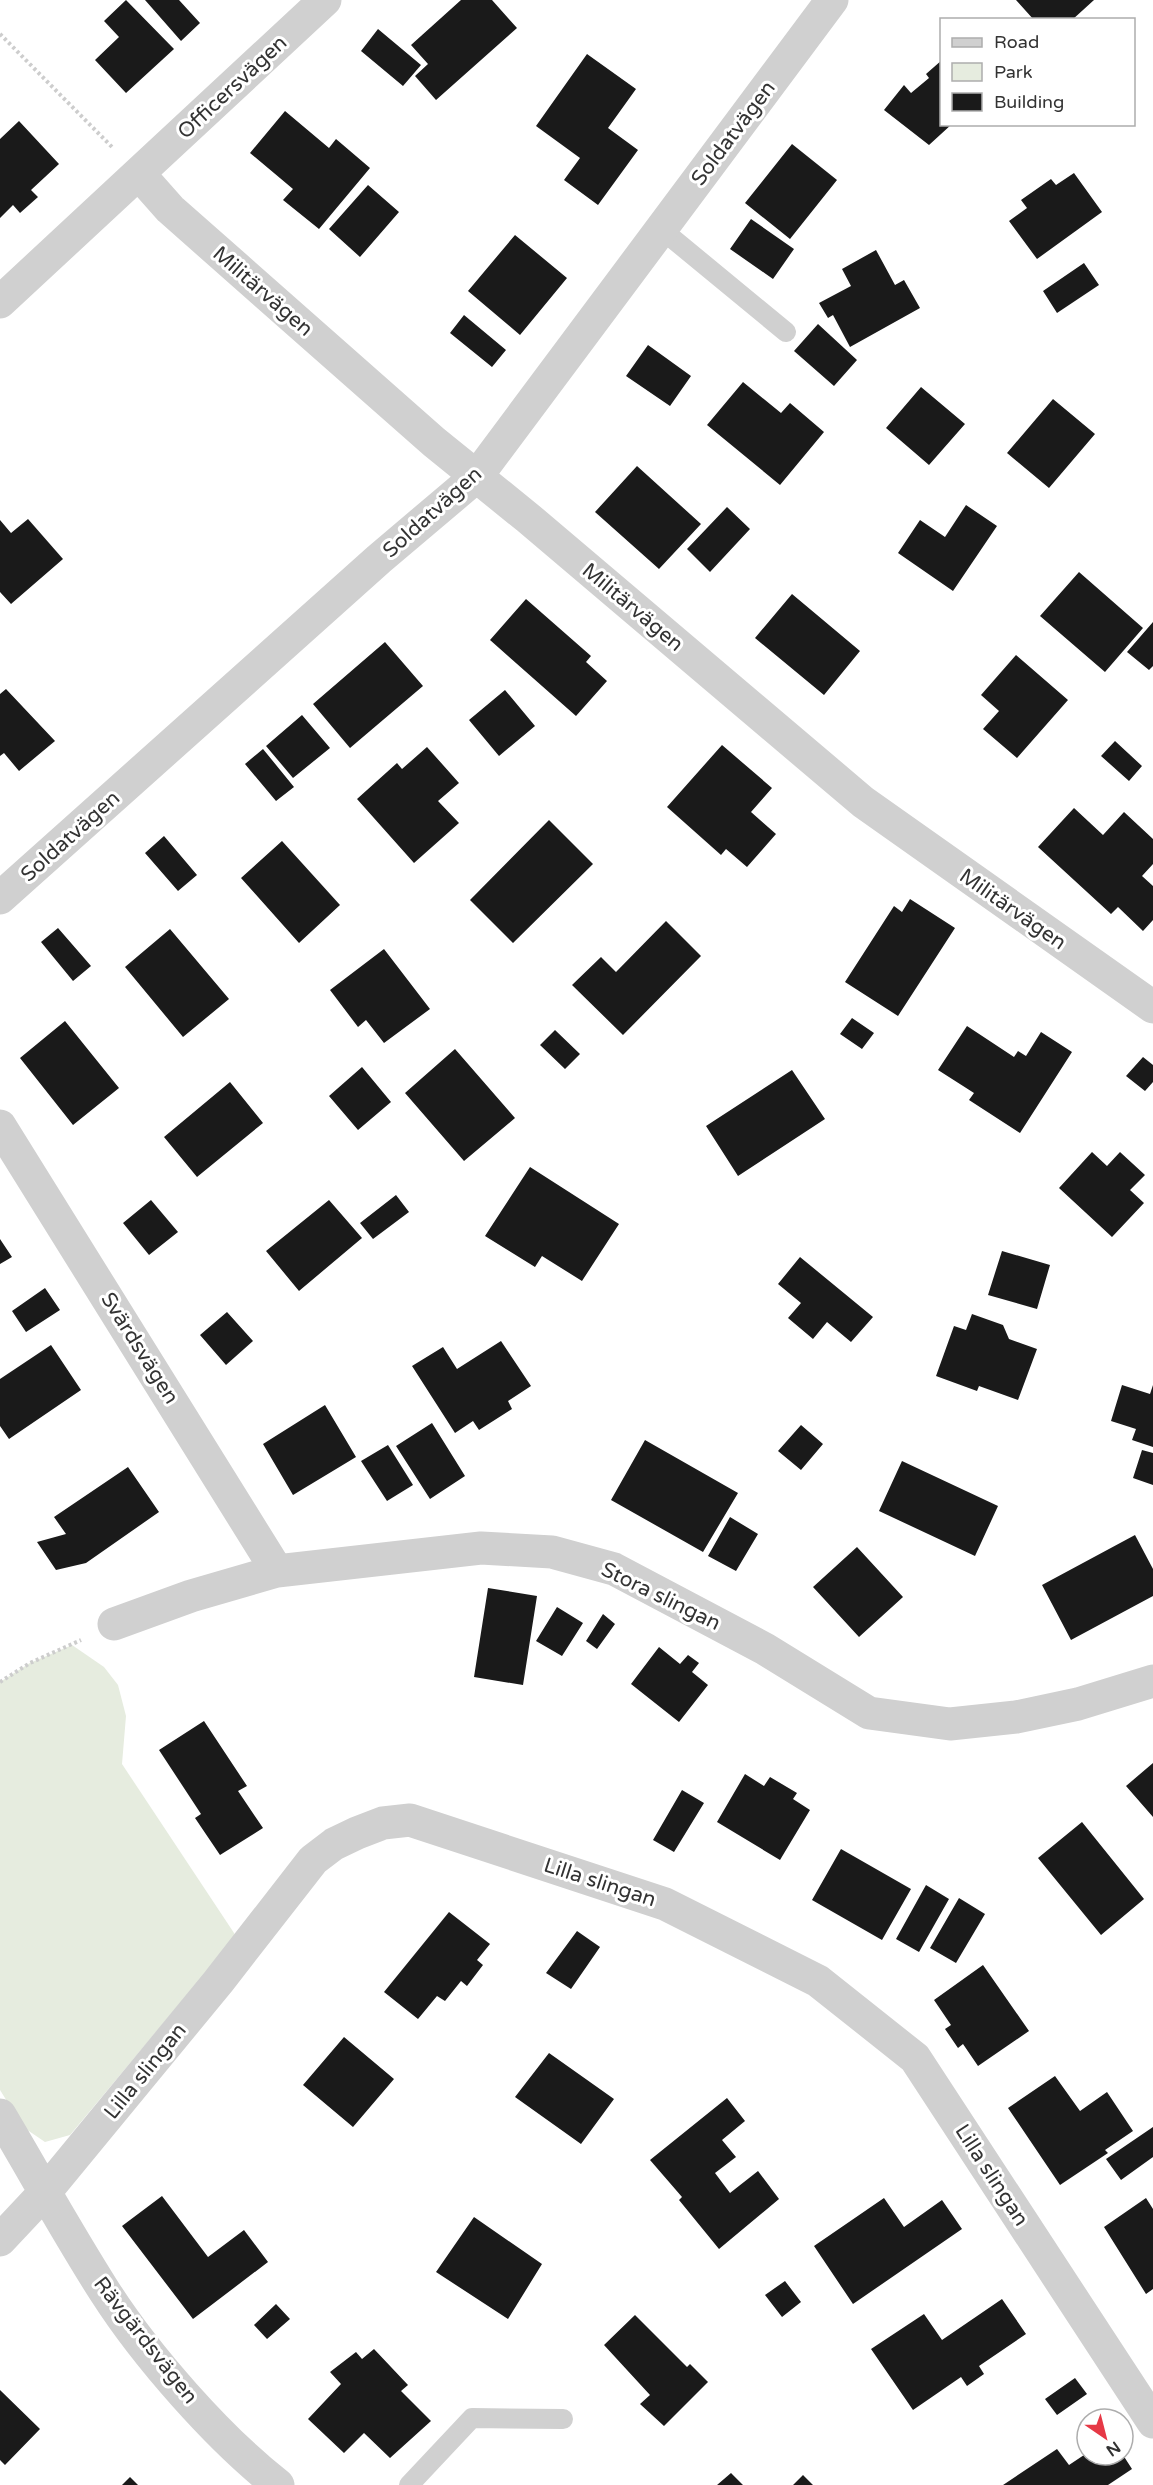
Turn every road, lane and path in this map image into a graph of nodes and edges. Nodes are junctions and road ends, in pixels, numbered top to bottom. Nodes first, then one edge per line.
1 (325, 0) edge
2 (832, 0) edge
3 (0, 34) edge
4 (139, 174) junction
5 (661, 229) junction
6 (0, 302) edge
7 (786, 333) dead end
8 (477, 476) junction
9 (0, 898) edge
10 (1153, 1007) edge
11 (0, 1126) edge
12 (277, 1571) junction
13 (114, 1624) joint
14 (1153, 1681) edge
15 (0, 1682) edge
16 (0, 2115) edge
17 (46, 2191) junction
18 (0, 2240) edge
19 (563, 2419) dead end
20 (1153, 2422) edge
21 (278, 2485) edge
22 (409, 2485) edge

1 - 4 street, Officersvägen
2 - 5 street, Soldatvägen
3 - 4 path
4 - 6 street, Officersvägen
4 - 8 street, Militärvägen
5 - 7 lane
5 - 8 street, Soldatvägen
8 - 9 street, Soldatvägen
8 - 10 street, Militärvägen
11 - 12 street, Svärdsvägen
12 - 13 street, Stora slingan
12 - 14 street, Stora slingan
13 - 15 path
16 - 17 street, Rävgärdsvägen
17 - 18 street, Lilla slingan
17 - 20 street, Lilla slingan
17 - 21 street, Rävgärdsvägen
19 - 22 lane

